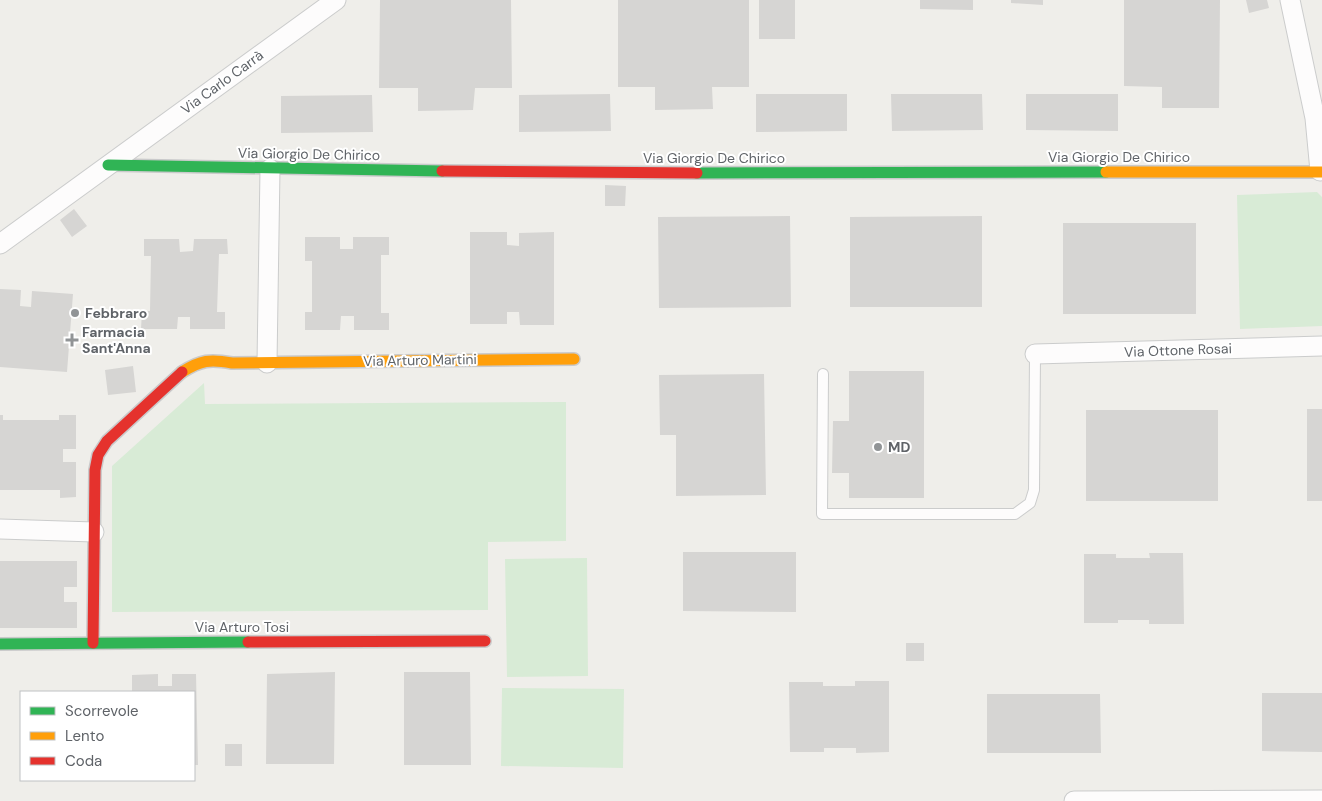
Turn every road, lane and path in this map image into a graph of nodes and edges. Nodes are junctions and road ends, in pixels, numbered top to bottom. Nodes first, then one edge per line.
1 (336, 0) edge
2 (1290, 0) edge
3 (108, 165) junction
4 (270, 169) junction
5 (1321, 172) edge
6 (0, 244) edge
7 (1322, 346) edge
8 (1035, 354) joint
9 (574, 359) dead end
10 (266, 363) junction
11 (823, 374) dead end
12 (0, 529) edge
13 (94, 532) junction
14 (485, 641) dead end
15 (93, 643) junction
16 (0, 644) edge
17 (1322, 800) edge
18 (1074, 801) edge

1 - 3 street, Via Carlo Carrà
2 - 5 street
3 - 4 street, Via Giorgio De Chirico
3 - 6 street, Via Carlo Carrà
4 - 5 street, Via Giorgio De Chirico
4 - 10 street
7 - 8 street, Via Ottone Rosai
8 - 11 lane
9 - 10 street, Via Arturo Martini
10 - 13 street, Via Arturo Martini
12 - 13 street
13 - 15 street, Via Arturo Martini
14 - 15 street, Via Arturo Tosi
15 - 16 street, Via Arturo Tosi
17 - 18 street

